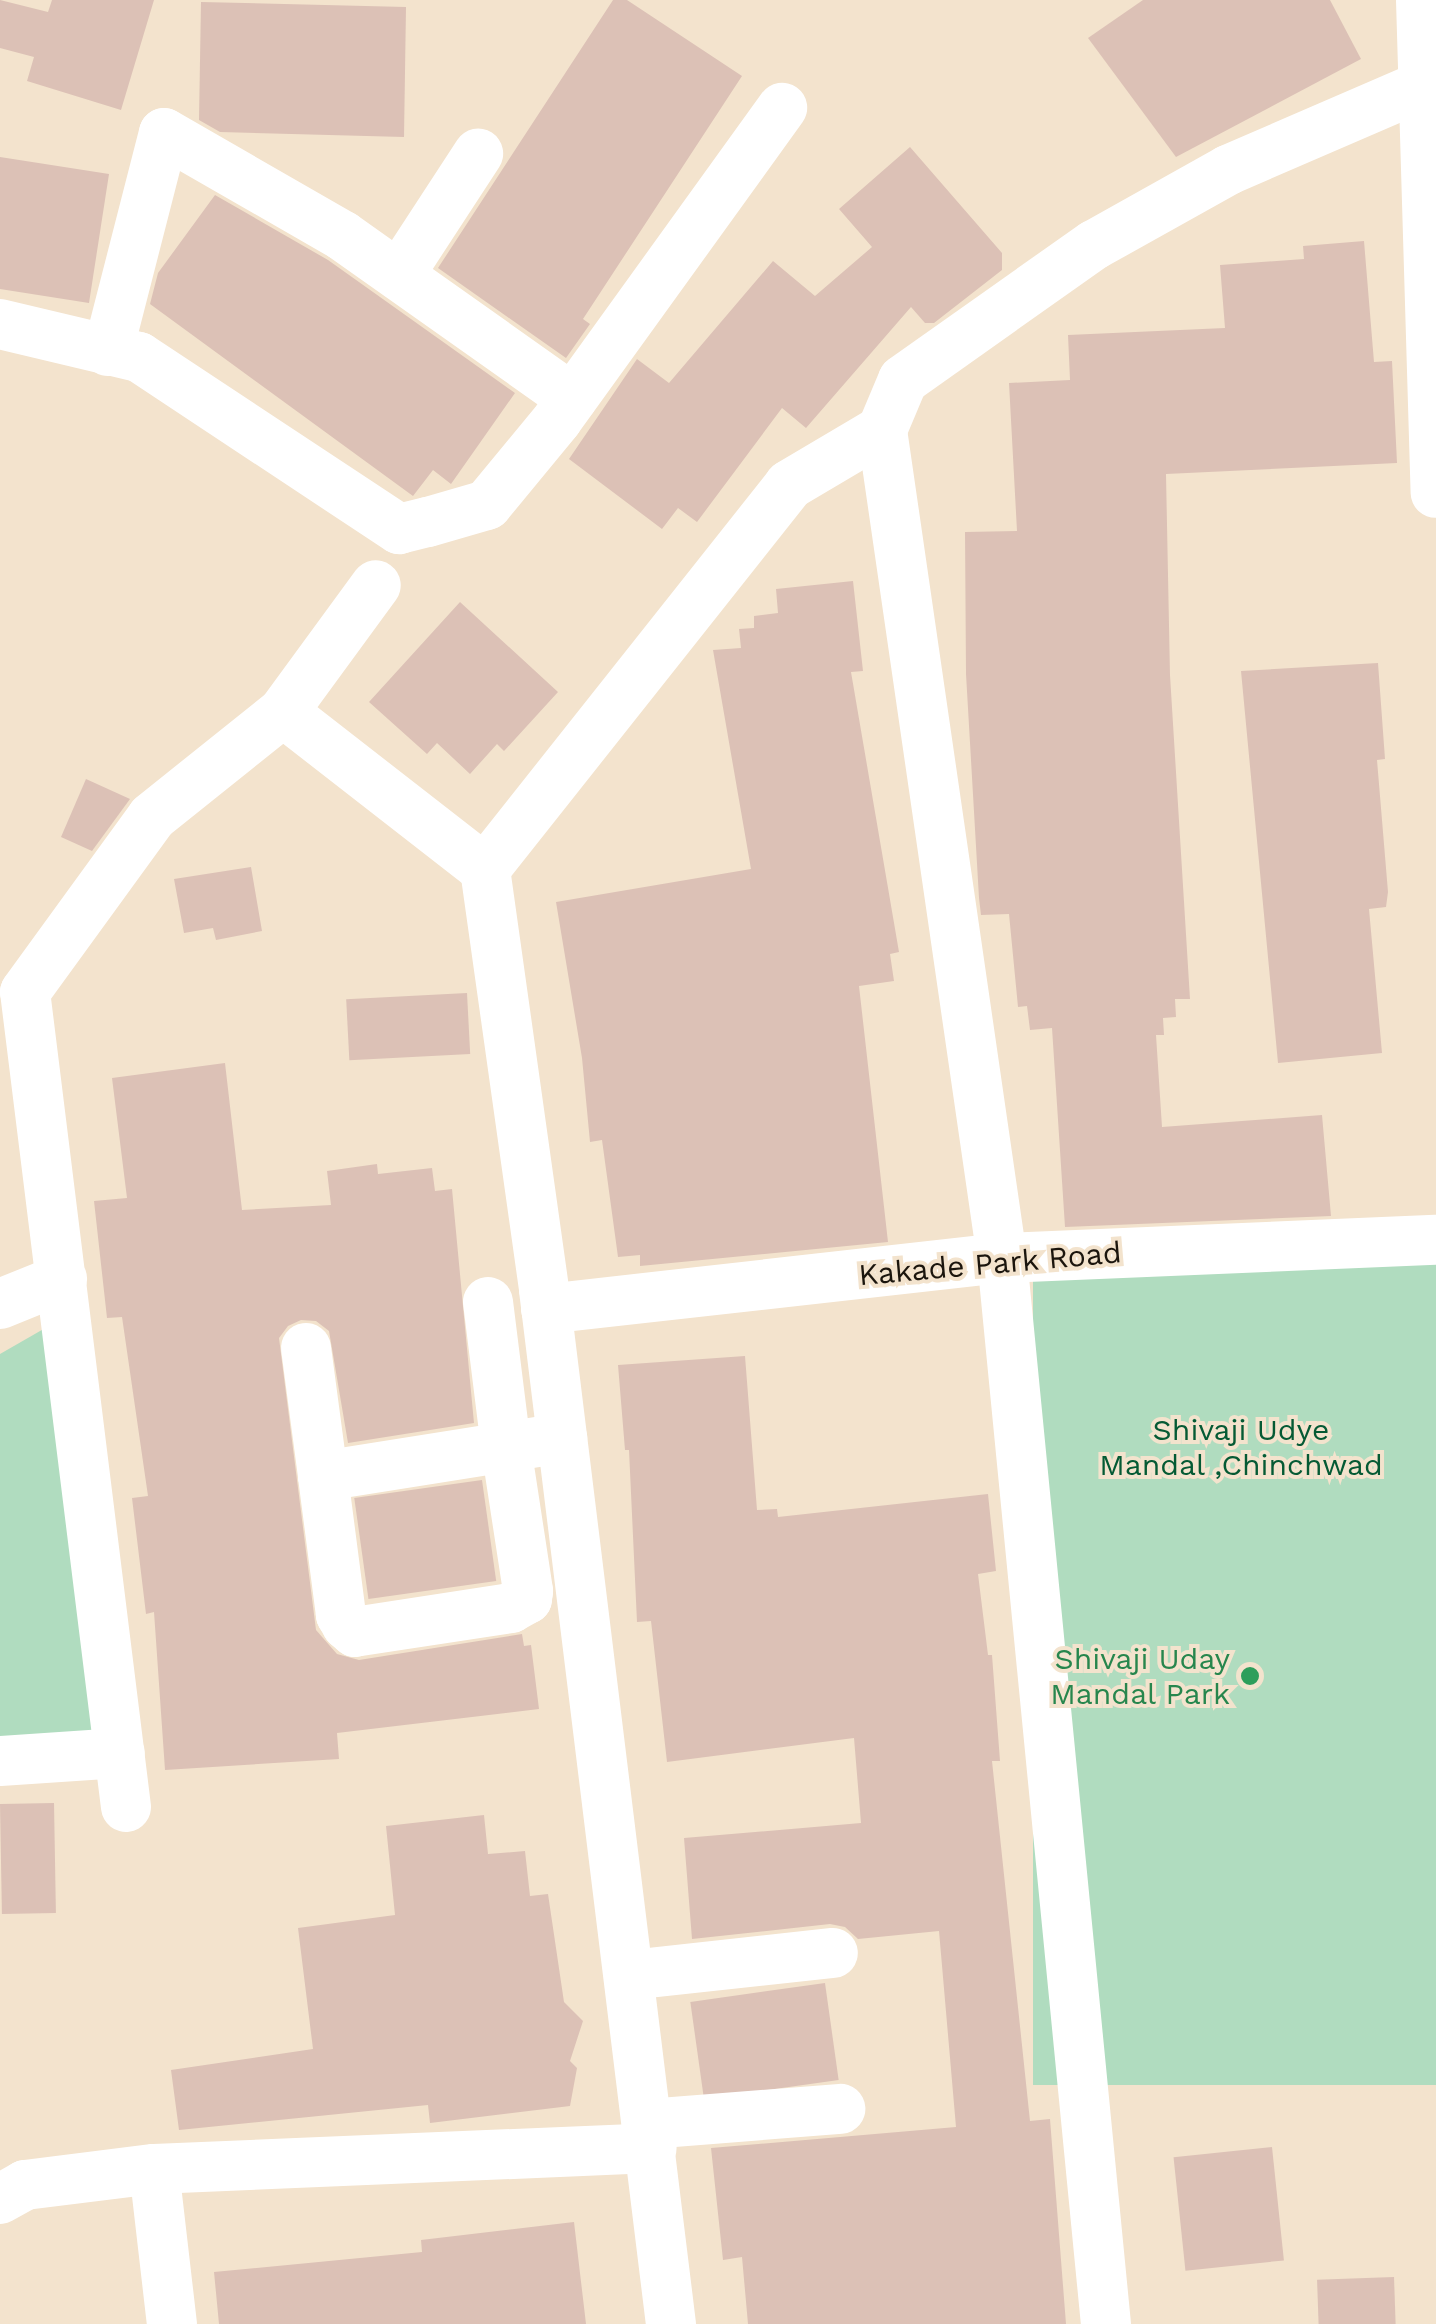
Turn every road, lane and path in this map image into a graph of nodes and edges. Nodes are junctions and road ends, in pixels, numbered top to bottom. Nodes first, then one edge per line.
1 (1421, 0) edge
2 (1422, 86) junction
3 (782, 108) dead end
4 (478, 154) dead end
5 (400, 276) junction
6 (0, 324) edge
7 (108, 350) junction
8 (572, 398) junction
9 (882, 430) junction
10 (1436, 493) edge
11 (376, 585) dead end
12 (283, 712) junction
13 (485, 869) junction
14 (1436, 1240) edge
15 (1002, 1258) junction
16 (62, 1278) junction
17 (488, 1302) dead end
18 (0, 1304) edge
19 (546, 1309) junction
20 (306, 1348) dead end
21 (562, 1438) junction
22 (506, 1447) junction
23 (323, 1476) junction
24 (120, 1753) junction
25 (0, 1760) edge
26 (126, 1807) dead end
27 (833, 1954) dead end
28 (630, 1975) junction
29 (840, 2109) dead end
30 (650, 2136) junction
31 (154, 2169) junction
32 (0, 2199) edge
33 (172, 2324) edge
34 (671, 2324) edge
35 (1106, 2324) edge

1 - 2 street
2 - 9 street
2 - 10 street
3 - 8 street
4 - 5 street
5 - 7 street
5 - 8 street
6 - 7 street
7 - 8 street
9 - 13 street
9 - 15 street
11 - 12 street
12 - 13 street
12 - 16 street
13 - 19 street
14 - 15 street, Kakade Park Road
15 - 19 street, Kakade Park Road
15 - 35 street
16 - 18 street
16 - 24 street
17 - 22 street
19 - 21 street
20 - 23 street
21 - 22 street
21 - 28 street
22 - 23 street
22 - 23 street
24 - 25 street
24 - 26 street
27 - 28 street
28 - 30 street
29 - 30 street
30 - 31 street
30 - 34 street
31 - 32 street
31 - 33 street

